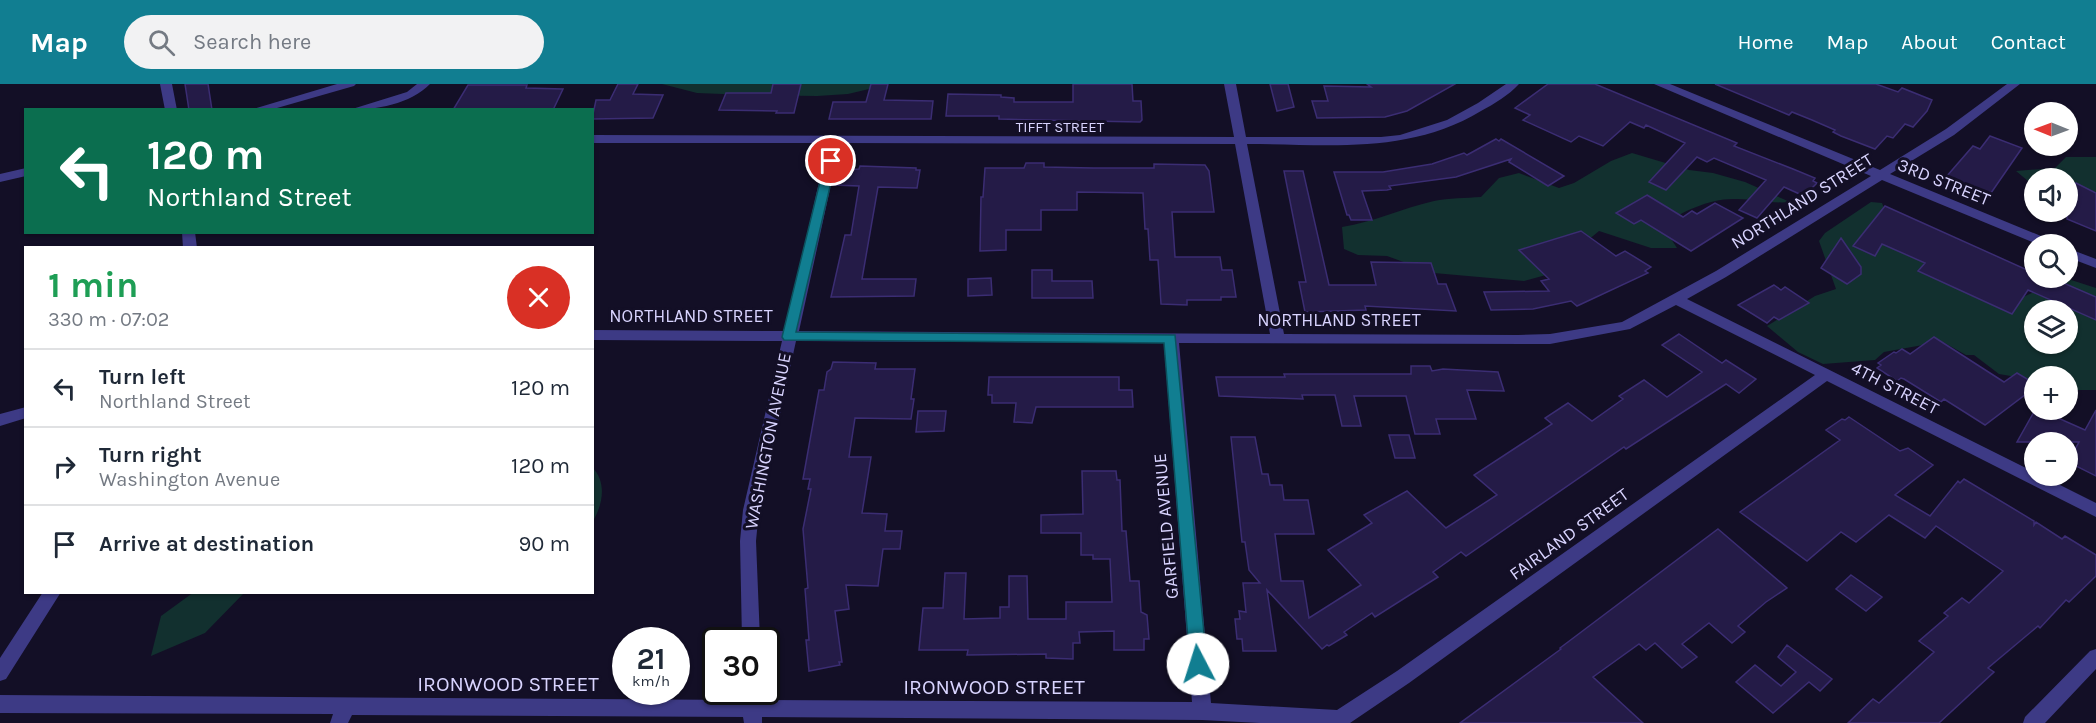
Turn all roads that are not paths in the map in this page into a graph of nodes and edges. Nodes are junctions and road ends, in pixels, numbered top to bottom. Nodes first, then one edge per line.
1 (166, 84) edge
2 (350, 84) edge
3 (424, 84) edge
4 (1230, 84) edge
5 (1513, 84) edge
6 (1660, 84) edge
7 (2014, 84) edge
8 (279, 107) edge
9 (171, 108) edge
10 (361, 108) edge
11 (594, 139) edge
12 (835, 140) junction
13 (1242, 143) junction
14 (24, 172) edge
15 (1881, 175) junction
16 (0, 178) edge
17 (2025, 234) edge
18 (2078, 257) edge
19 (2096, 264) edge
20 (1676, 299) junction
21 (594, 335) edge
22 (789, 337) junction
23 (1171, 338) junction
24 (1278, 340) junction
25 (1826, 375) junction
26 (24, 413) edge
27 (0, 420) edge
28 (2096, 510) edge
29 (52, 594) edge
30 (751, 627) edge
31 (2096, 657) edge
32 (0, 673) edge
33 (0, 704) edge
34 (753, 708) edge
35 (1202, 711) junction
36 (342, 715) edge
37 (1337, 721) edge
38 (2032, 723) edge

1 - 9 street
2 - 8 street
3 - 10 street
4 - 13 street
5 - 13 street, TIFFT STREET
6 - 15 street, 3RD STREET
7 - 15 street, NORTHLAND STREET
11 - 12 street, TIFFT STREET
12 - 13 street, TIFFT STREET
12 - 22 street, WASHINGTON AVENUE
13 - 24 street
14 - 16 street
15 - 17 street, 3RD STREET
15 - 20 street, NORTHLAND STREET
18 - 19 street
20 - 24 street, NORTHLAND STREET
20 - 25 street, 4TH STREET
21 - 22 street, NORTHLAND STREET
22 - 23 street, NORTHLAND STREET
22 - 30 street, WASHINGTON AVENUE
23 - 24 street, NORTHLAND STREET
23 - 35 street, GARFIELD AVENUE
25 - 28 street, 4TH STREET
25 - 37 street, FAIRLAND STREET
26 - 27 street
29 - 32 street
31 - 38 street
33 - 36 street, IRONWOOD STREET
34 - 35 street, IRONWOOD STREET
34 - 36 street, IRONWOOD STREET
35 - 37 street, IRONWOOD STREET

